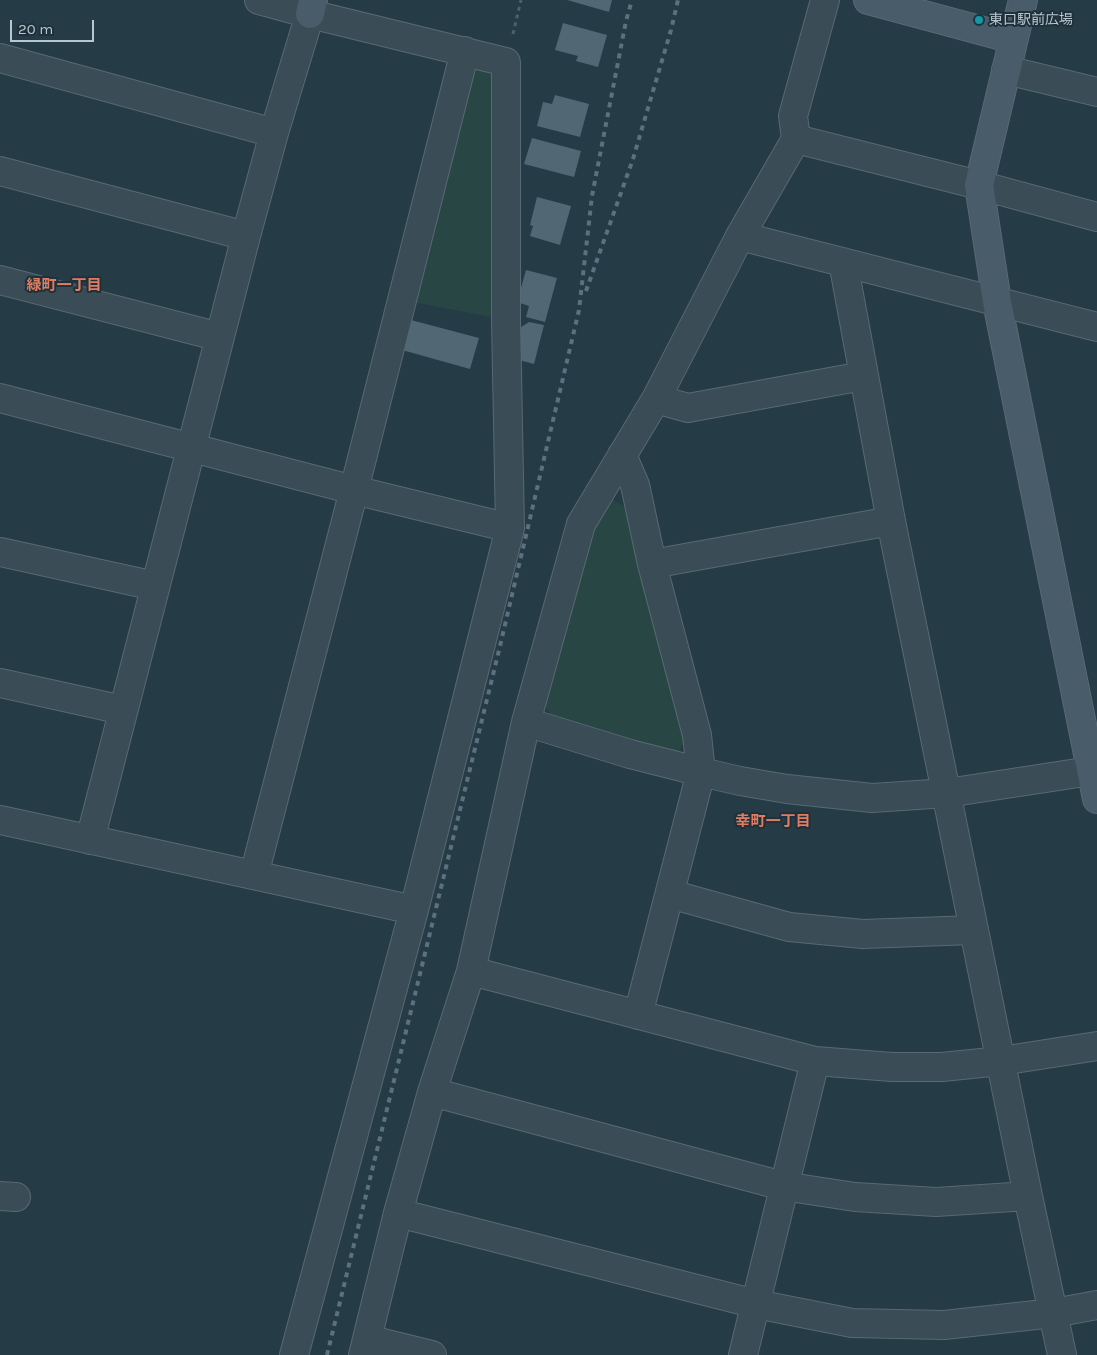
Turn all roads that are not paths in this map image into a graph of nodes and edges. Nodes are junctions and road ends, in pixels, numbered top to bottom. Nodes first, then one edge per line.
1 (260, 0) edge
2 (826, 0) edge
3 (868, 0) edge
4 (1023, 0) edge
5 (311, 7) edge
6 (1013, 39) junction
7 (465, 51) junction
8 (0, 58) edge
9 (1006, 70) junction
10 (1097, 92) edge
11 (274, 132) junction
12 (796, 139) junction
13 (0, 171) edge
14 (978, 185) junction
15 (1097, 217) edge
16 (246, 236) junction
17 (740, 236) junction
18 (843, 262) junction
19 (0, 280) edge
20 (997, 302) junction
21 (1097, 327) edge
22 (220, 337) junction
23 (863, 376) junction
24 (0, 398) edge
25 (656, 399) junction
26 (191, 447) junction
27 (622, 455) junction
28 (354, 490) junction
29 (891, 521) junction
30 (510, 528) junction
31 (0, 552) edge
32 (652, 564) junction
33 (155, 586) junction
34 (0, 683) edge
35 (123, 710) junction
36 (526, 722) junction
37 (1094, 771) edge
38 (701, 772) junction
39 (947, 793) junction
40 (1097, 799) edge
41 (0, 820) edge
42 (90, 840) junction
43 (254, 875) junction
44 (670, 894) junction
45 (414, 910) junction
46 (973, 930) junction
47 (470, 971) junction
48 (638, 1015) junction
49 (1097, 1046) edge
50 (815, 1061) junction
51 (1001, 1061) junction
52 (432, 1092) junction
53 (783, 1186) junction
54 (1028, 1196) junction
55 (398, 1213) junction
56 (756, 1304) junction
57 (1097, 1304) edge
58 (1054, 1313) junction
59 (365, 1347) edge
60 (294, 1355) edge
61 (432, 1355) edge
62 (743, 1355) edge
63 (1062, 1355) edge

1 - 5 street
2 - 12 street
3 - 6 street
4 - 6 street
5 - 7 street
5 - 11 street
6 - 9 street
7 - 28 street
7 - 30 street
8 - 11 street
9 - 10 street
9 - 14 street
11 - 16 street
12 - 14 street
12 - 17 street
13 - 16 street
14 - 15 street
14 - 20 street
16 - 22 street
17 - 18 street
17 - 25 street
18 - 20 street
18 - 23 street
19 - 22 street
20 - 21 street
20 - 37 street
22 - 26 street
23 - 25 street
23 - 29 street
24 - 26 street
25 - 27 street
26 - 28 street
26 - 33 street
27 - 32 street
27 - 36 street
28 - 30 street
28 - 43 street
29 - 32 street
29 - 39 street
30 - 45 street
31 - 33 street
32 - 38 street
33 - 35 street
34 - 35 street
35 - 42 street
36 - 38 street
36 - 47 street
37 - 39 street
37 - 40 street
38 - 39 street
38 - 44 street
39 - 46 street
41 - 42 street
42 - 43 street
43 - 45 street
44 - 46 street
44 - 48 street
45 - 60 street
46 - 51 street
47 - 48 street
47 - 52 street
48 - 50 street
49 - 51 street
50 - 51 street
50 - 53 street
51 - 54 street
52 - 53 street
52 - 55 street
53 - 54 street
53 - 56 street
54 - 58 street
55 - 56 street
55 - 59 street
56 - 58 street
56 - 62 street
57 - 58 street
58 - 63 street
59 - 61 street

